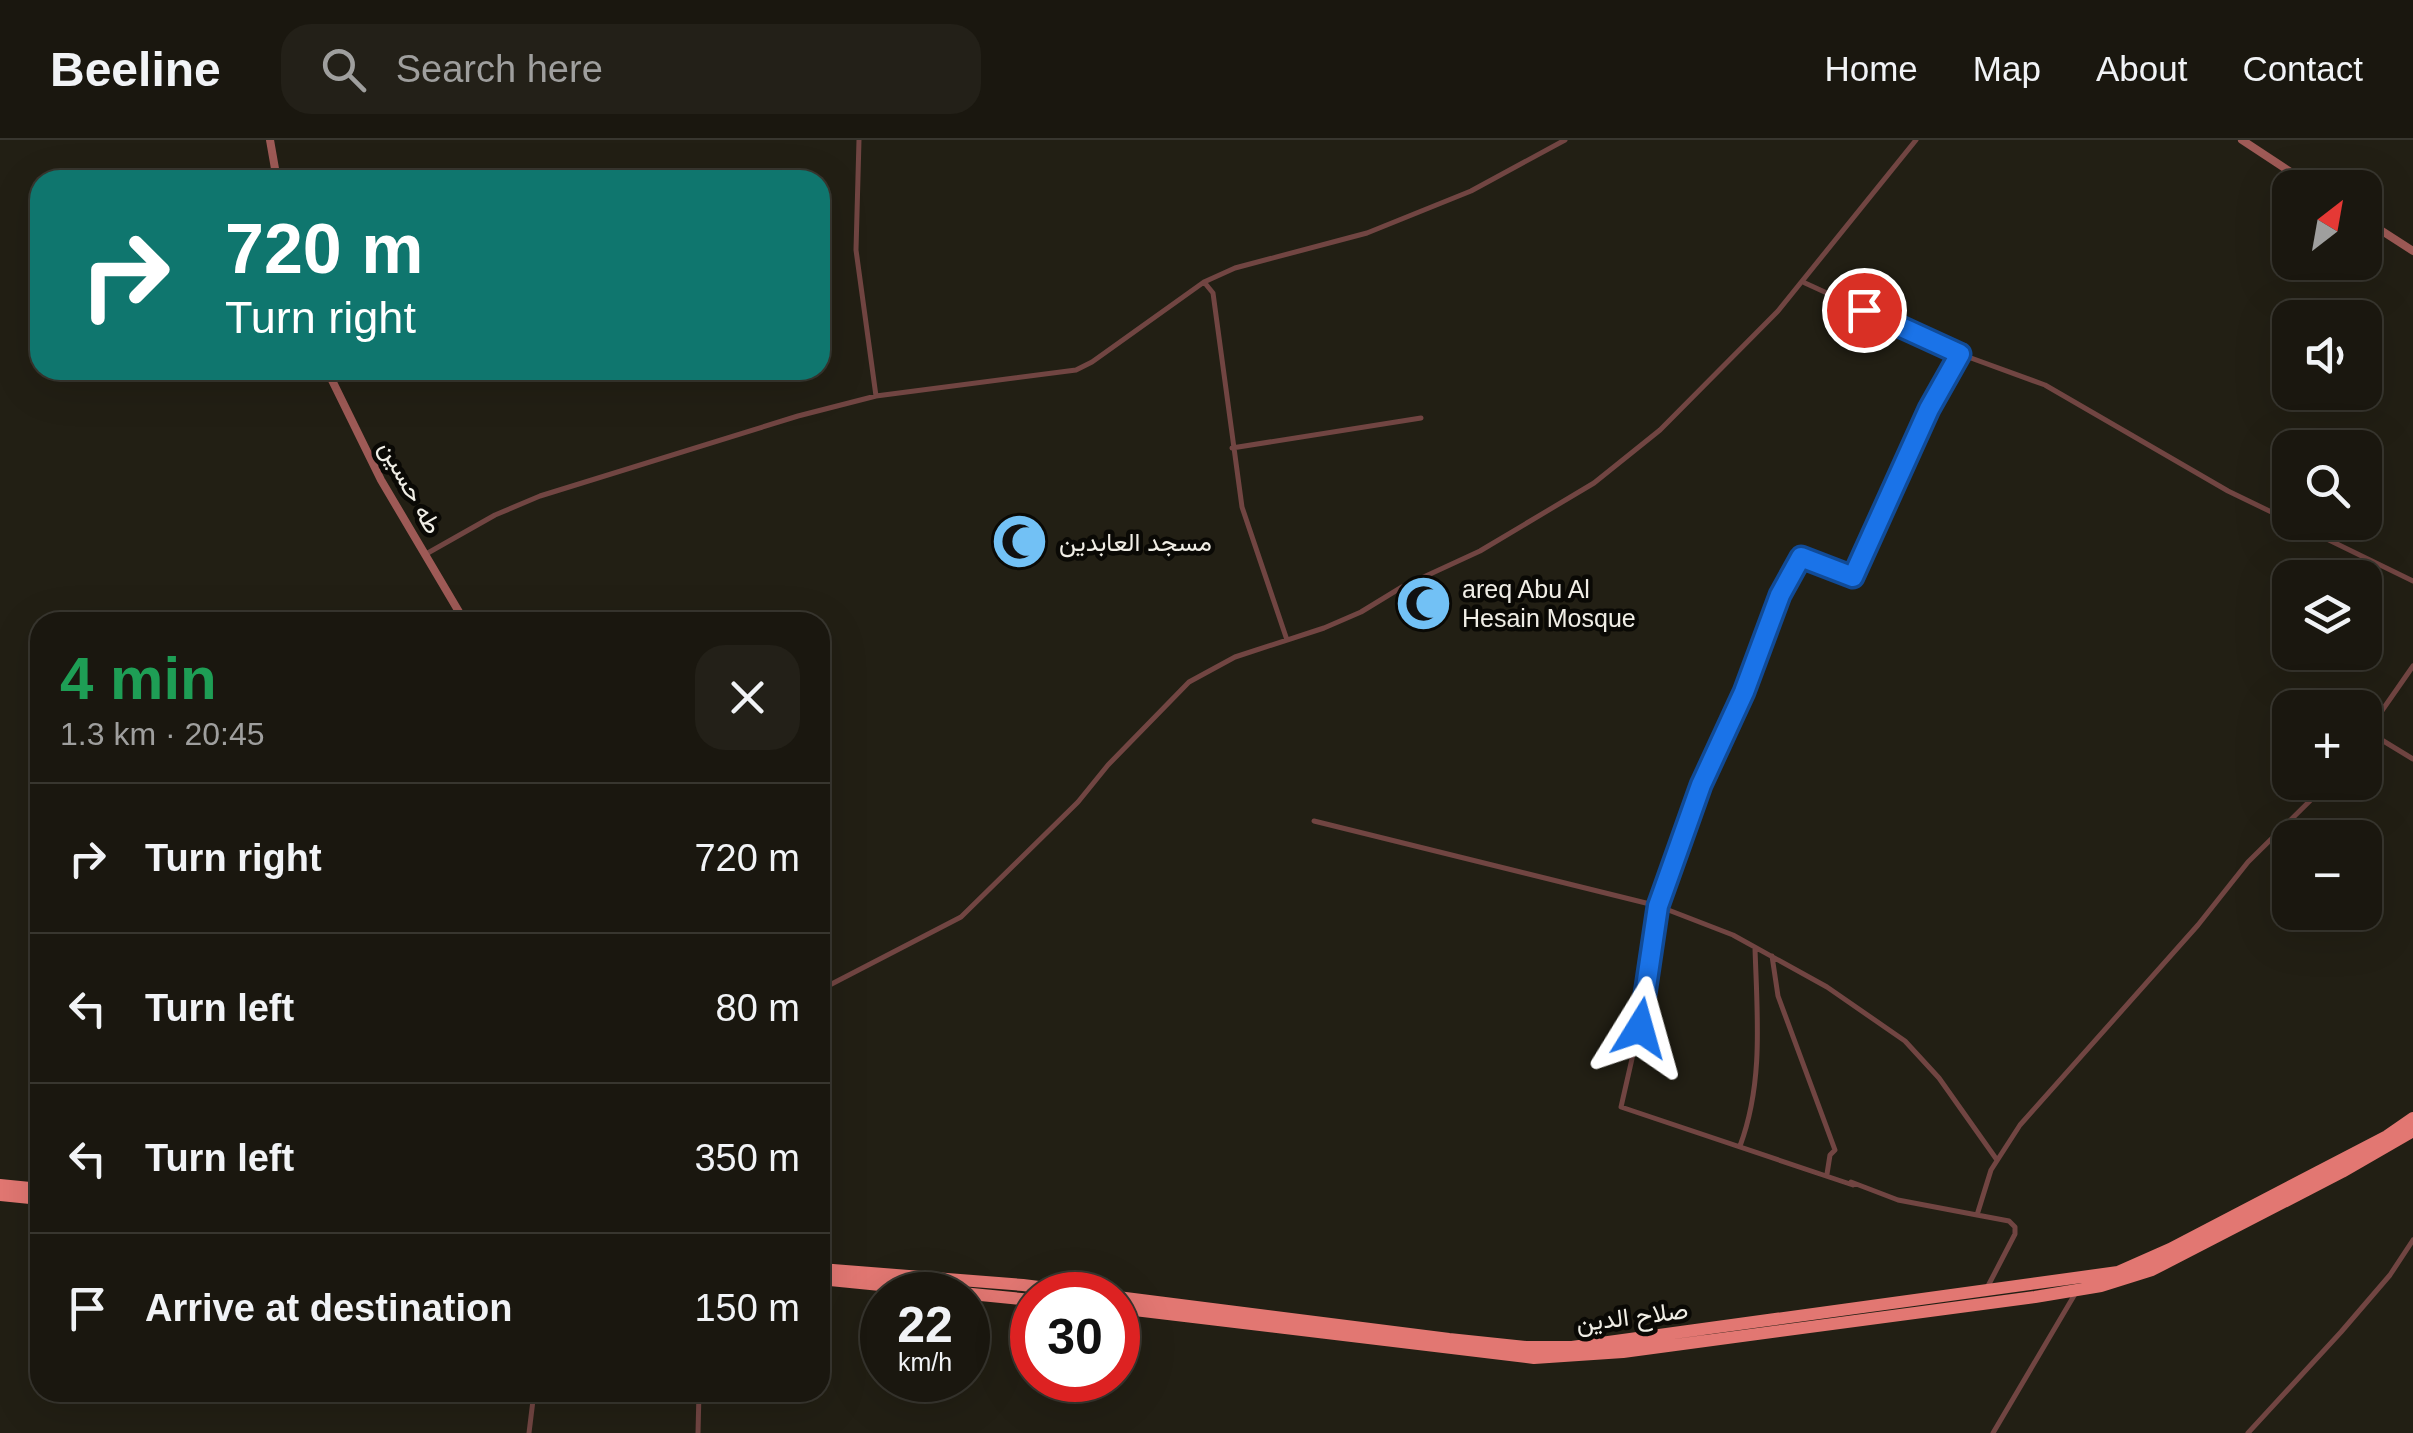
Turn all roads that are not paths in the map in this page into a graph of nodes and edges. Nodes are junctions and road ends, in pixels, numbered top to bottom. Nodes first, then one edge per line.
1 (270, 140) edge
2 (859, 140) edge
3 (1565, 140) edge
4 (1916, 140) edge
5 (2242, 140) edge
6 (275, 170) edge
7 (2288, 170) edge
8 (2382, 231) edge
9 (2413, 251) edge
10 (1204, 282) junction
11 (1803, 282) junction
12 (1960, 354) junction
13 (332, 380) edge
14 (876, 396) junction
15 (1421, 418) dead end
16 (1232, 448) junction
17 (2272, 513) edge
18 (2328, 540) edge
19 (426, 554) junction
20 (2413, 581) edge
21 (459, 612) edge
22 (1287, 640) junction
23 (2413, 666) edge
24 (2382, 710) edge
25 (2382, 742) edge
26 (2413, 759) edge
27 (2309, 800) edge
28 (1314, 820) dead end
29 (1658, 906) junction
30 (1755, 948) junction
31 (1772, 956) junction
32 (830, 985) edge
33 (2413, 1118) edge
34 (2413, 1131) edge
35 (1740, 1146) junction
36 (1996, 1160) junction
37 (1828, 1174) junction
38 (0, 1185) edge
39 (30, 1188) edge
40 (0, 1195) edge
41 (30, 1198) edge
42 (1977, 1215) junction
43 (2413, 1240) edge
44 (830, 1273) edge
45 (836, 1276) junction
46 (830, 1277) edge
47 (1987, 1288) dead end
48 (2075, 1291) junction
49 (1010, 1297) edge
50 (1140, 1311) edge
51 (1810, 1321) junction
52 (533, 1402) edge
53 (698, 1402) edge
54 (529, 1433) edge
55 (698, 1433) edge
56 (1993, 1433) edge
57 (2248, 1433) edge

1 - 6 street
2 - 14 street
3 - 10 street
4 - 11 street
5 - 7 street
8 - 9 street
10 - 14 street
10 - 16 street
11 - 12 street
11 - 22 street
12 - 17 street
12 - 29 street
13 - 19 street, طه حسين
14 - 19 street
15 - 16 street
16 - 22 street
18 - 20 street
19 - 21 street, طه حسين
22 - 32 street
23 - 24 street
25 - 26 street
27 - 36 street
28 - 29 street
29 - 30 street
29 - 35 street
30 - 31 street
30 - 35 street
31 - 36 street
31 - 37 street
33 - 51 highway, صلاح الدين
34 - 48 highway, صلاح الدين
35 - 37 street
36 - 42 street
37 - 42 street
38 - 39 highway
40 - 41 highway
42 - 47 street
43 - 57 street
44 - 45 highway, صلاح الدين
45 - 46 highway, صلاح الدين
45 - 49 highway, صلاح الدين
45 - 51 highway, صلاح الدين
48 - 51 highway, صلاح الدين
48 - 56 street
50 - 51 highway, صلاح الدين
52 - 54 street
53 - 55 street

